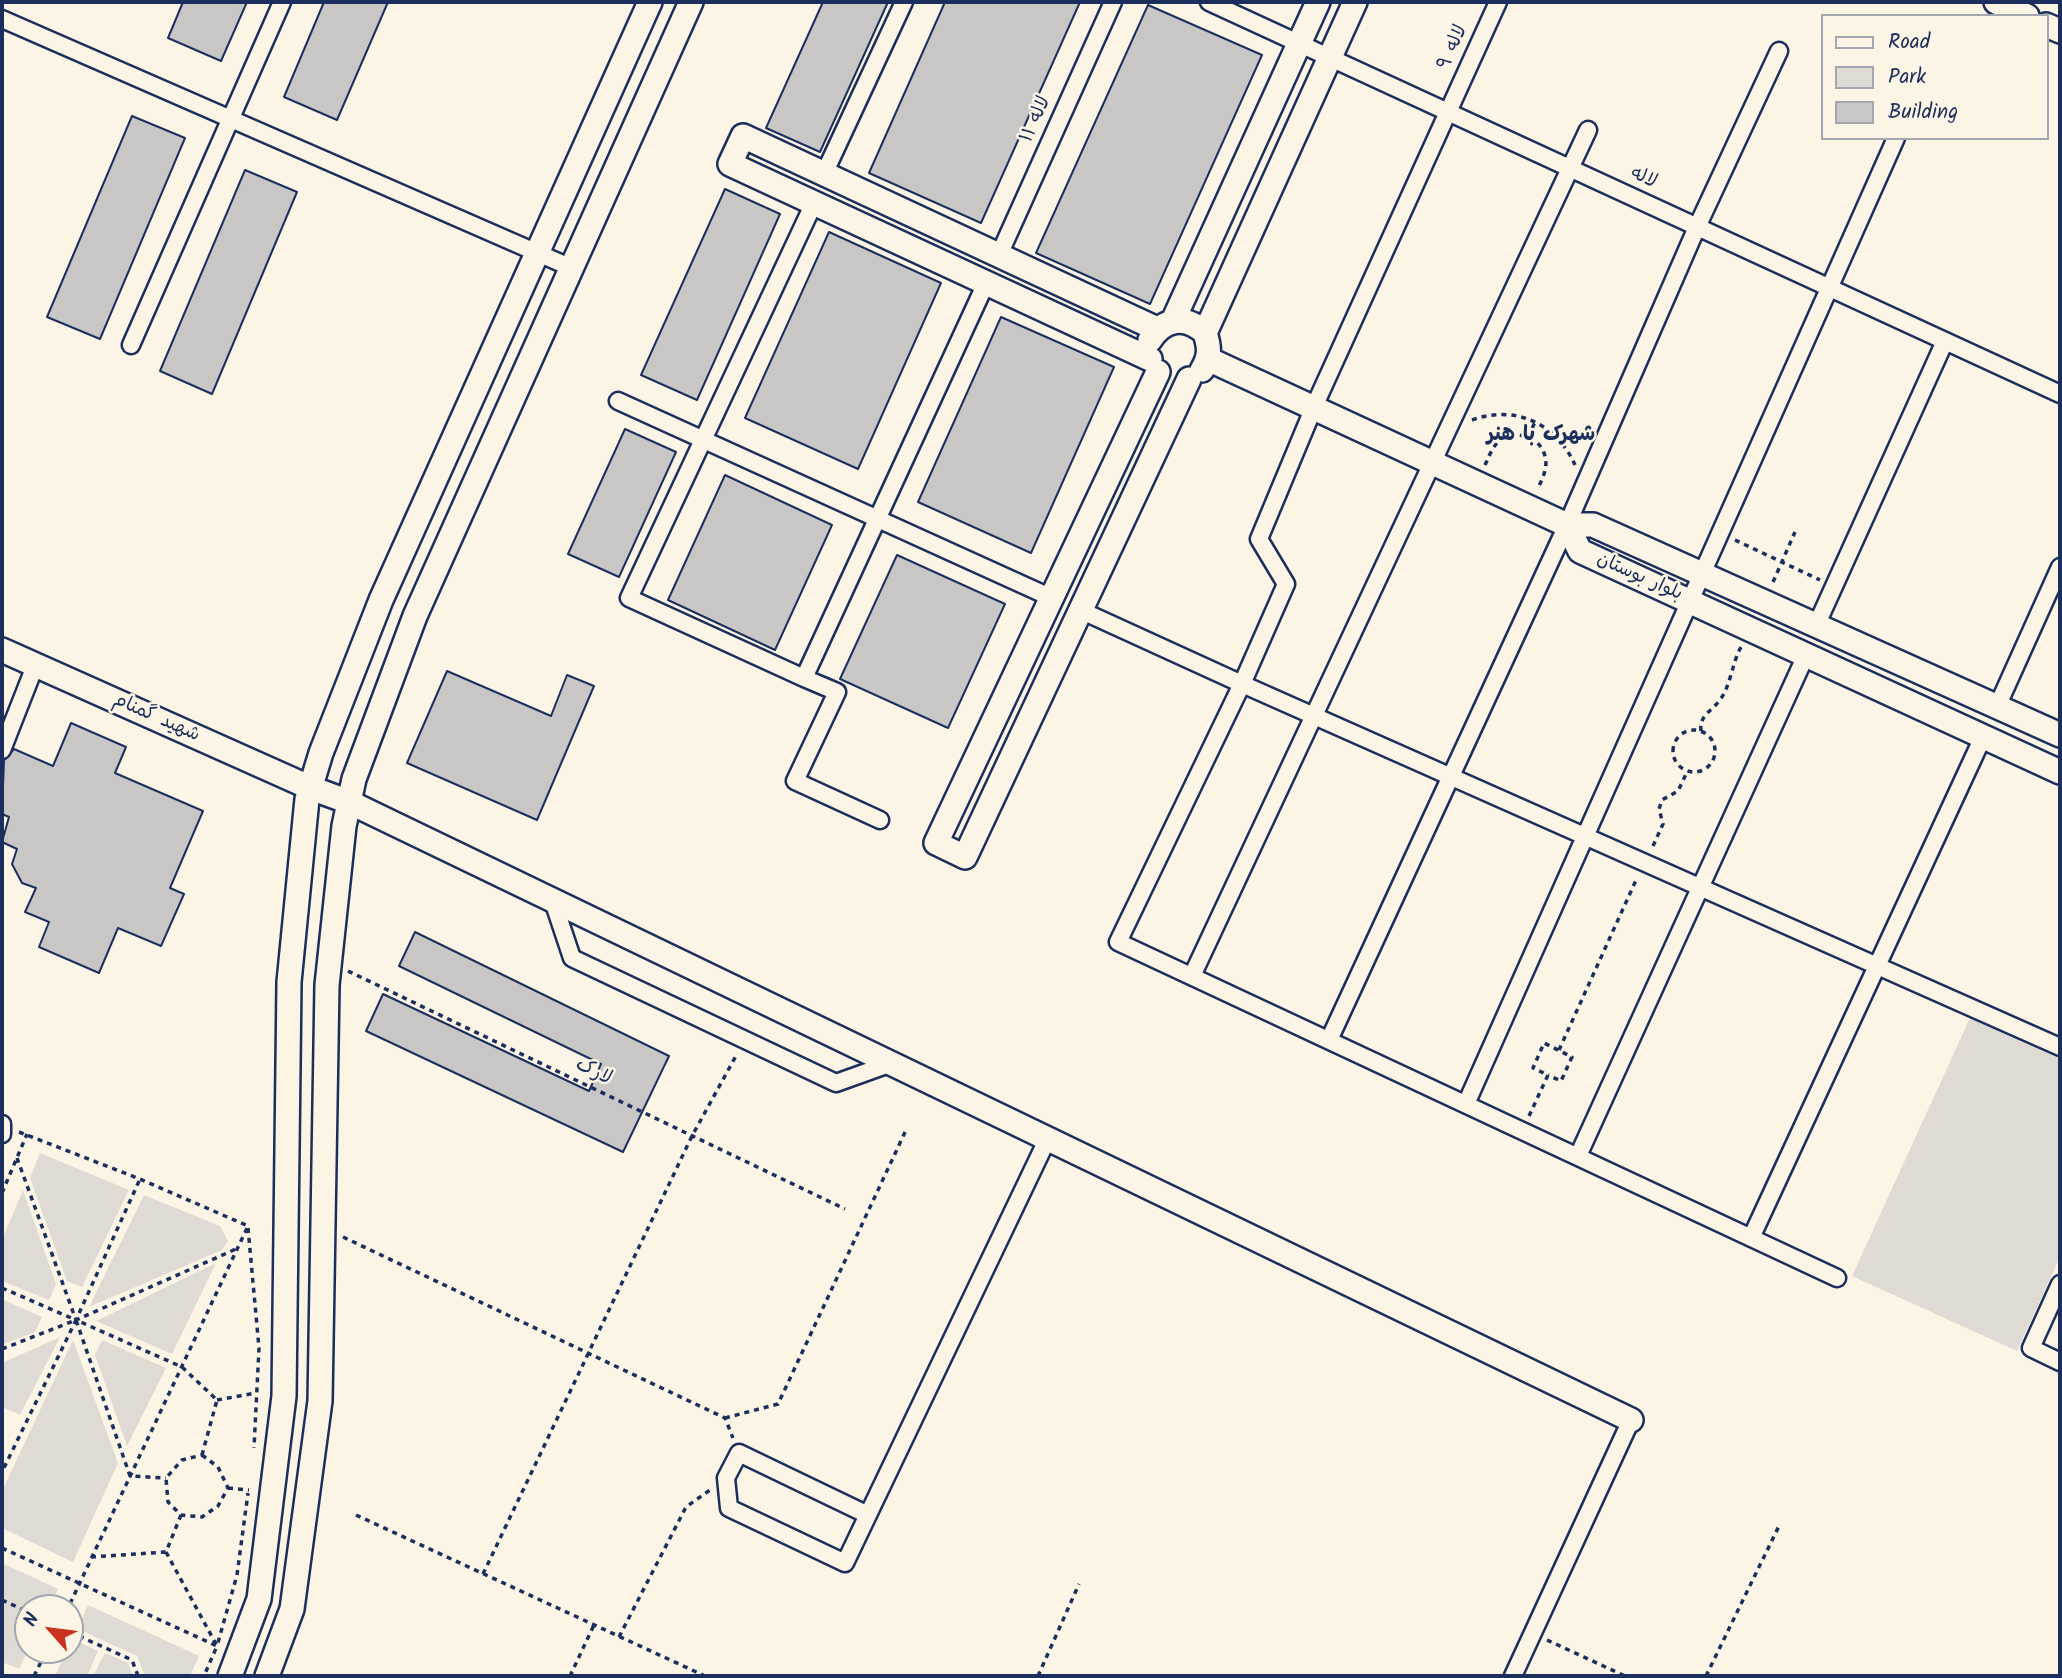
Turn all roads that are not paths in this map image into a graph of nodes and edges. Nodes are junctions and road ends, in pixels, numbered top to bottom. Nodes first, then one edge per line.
1 (282, 2) edge
2 (650, 2) edge
3 (691, 2) edge
4 (904, 2) edge
5 (1113, 2) edge
6 (1209, 2) edge
7 (1318, 2) edge
8 (1355, 2) edge
9 (1498, 2) edge
10 (1996, 2) edge
11 (2023, 14) edge
12 (2, 19) edge
13 (1299, 43) junction
14 (1779, 51) dead end
15 (1330, 58) junction
16 (1448, 112) junction
17 (230, 119) junction
18 (1588, 130) dead end
19 (1895, 140) edge
20 (1570, 169) junction
21 (824, 174) junction
22 (814, 203) junction
23 (1697, 227) junction
24 (537, 254) junction
25 (999, 255) junction
26 (572, 268) junction
27 (986, 283) junction
28 (1830, 288) junction
29 (1165, 325) junction
30 (1205, 333) junction
31 (1945, 341) junction
32 (131, 345) dead end
33 (1208, 359) junction
34 (1154, 365) junction
35 (1189, 379) junction
36 (2060, 394) edge
37 (618, 401) dead end
38 (1314, 407) junction
39 (704, 441) junction
40 (1438, 452) junction
41 (878, 519) junction
42 (1567, 525) junction
43 (2060, 567) edge
44 (1702, 575) junction
45 (1052, 598) junction
46 (1690, 601) junction
47 (1080, 610) junction
48 (1816, 626) junction
49 (2, 650) edge
50 (1806, 655) junction
51 (35, 666) junction
52 (804, 678) junction
53 (1241, 684) junction
54 (1997, 707) junction
55 (1314, 715) junction
56 (2060, 735) edge
57 (1983, 737) junction
58 (2, 750) edge
59 (2060, 772) edge
60 (1452, 777) junction
61 (310, 788) junction
62 (349, 802) junction
63 (880, 820) dead end
64 (1585, 836) junction
65 (1700, 887) junction
66 (554, 904) junction
67 (1877, 966) junction
68 (1192, 976) junction
69 (1329, 1040) junction
70 (2060, 1047) edge
71 (889, 1064) junction
72 (1466, 1104) junction
73 (1047, 1140) junction
74 (1578, 1156) junction
75 (1751, 1238) junction
76 (1837, 1278) dead end
77 (2060, 1284) edge
78 (2060, 1362) edge
79 (1631, 1420) joint
80 (868, 1515) junction
81 (230, 1676) edge
82 (268, 1676) edge
83 (1513, 1676) edge

1 - 17 street
2 - 24 street
3 - 26 street
4 - 21 street
5 - 25 street, لاله ۱۱
6 - 13 street, لاله
7 - 13 street
8 - 15 street
9 - 16 street, لاله ۹
10 - 11 street
12 - 17 street
13 - 15 street, لاله
13 - 29 street
14 - 23 street
15 - 16 street, لاله
15 - 30 street
16 - 20 street, لاله
16 - 38 street, لاله ۹
17 - 24 street
17 - 32 street
18 - 20 street
19 - 28 street
20 - 23 street, لاله
20 - 40 street
21 - 22 street
21 - 25 street
22 - 27 street
22 - 39 street
23 - 28 street, لاله
23 - 42 street
24 - 26 street
24 - 61 street
25 - 29 street
26 - 62 street
27 - 34 street
27 - 41 street
28 - 31 street, لاله
28 - 44 street
29 - 30 street
29 - 34 street
30 - 33 street
31 - 36 street, لاله
31 - 48 street
33 - 35 street
33 - 38 street
34 - 35 street
34 - 45 street
35 - 47 street
37 - 39 street
38 - 40 street
38 - 53 street, لاله ۹
39 - 41 street
39 - 52 street
40 - 42 street
40 - 55 street
41 - 45 street
41 - 52 street
42 - 44 street, بلوار بوستان
42 - 46 street, بلوار بوستان
42 - 60 street
43 - 54 street
44 - 46 street
44 - 48 street, بلوار بوستان
45 - 47 street
45 - 47 street
46 - 50 street, بلوار بوستان
46 - 64 street
47 - 53 street
48 - 54 street, بلوار بوستان
49 - 51 street, شهید گمنام
50 - 57 street, بلوار بوستان
50 - 65 street
51 - 58 street
51 - 61 street, شهید گمنام
52 - 63 street
53 - 55 street
53 - 68 street
54 - 56 street, بلوار بوستان
55 - 60 street
55 - 68 street
57 - 59 street, بلوار بوستان
57 - 67 street
60 - 64 street
60 - 69 street
61 - 62 street, شهید گمنام
61 - 81 street
62 - 66 street, شهید گمنام
62 - 82 street
64 - 65 street
64 - 72 street
65 - 67 street
65 - 74 street
66 - 71 street, شهید گمنام
66 - 71 street
67 - 70 street
67 - 75 street
68 - 69 street
69 - 72 street
71 - 73 street, شهید گمنام
72 - 74 street
73 - 79 street, شهید گمنام
73 - 80 street
74 - 75 street
75 - 76 street
77 - 78 street
79 - 83 street
80 - 80 street

